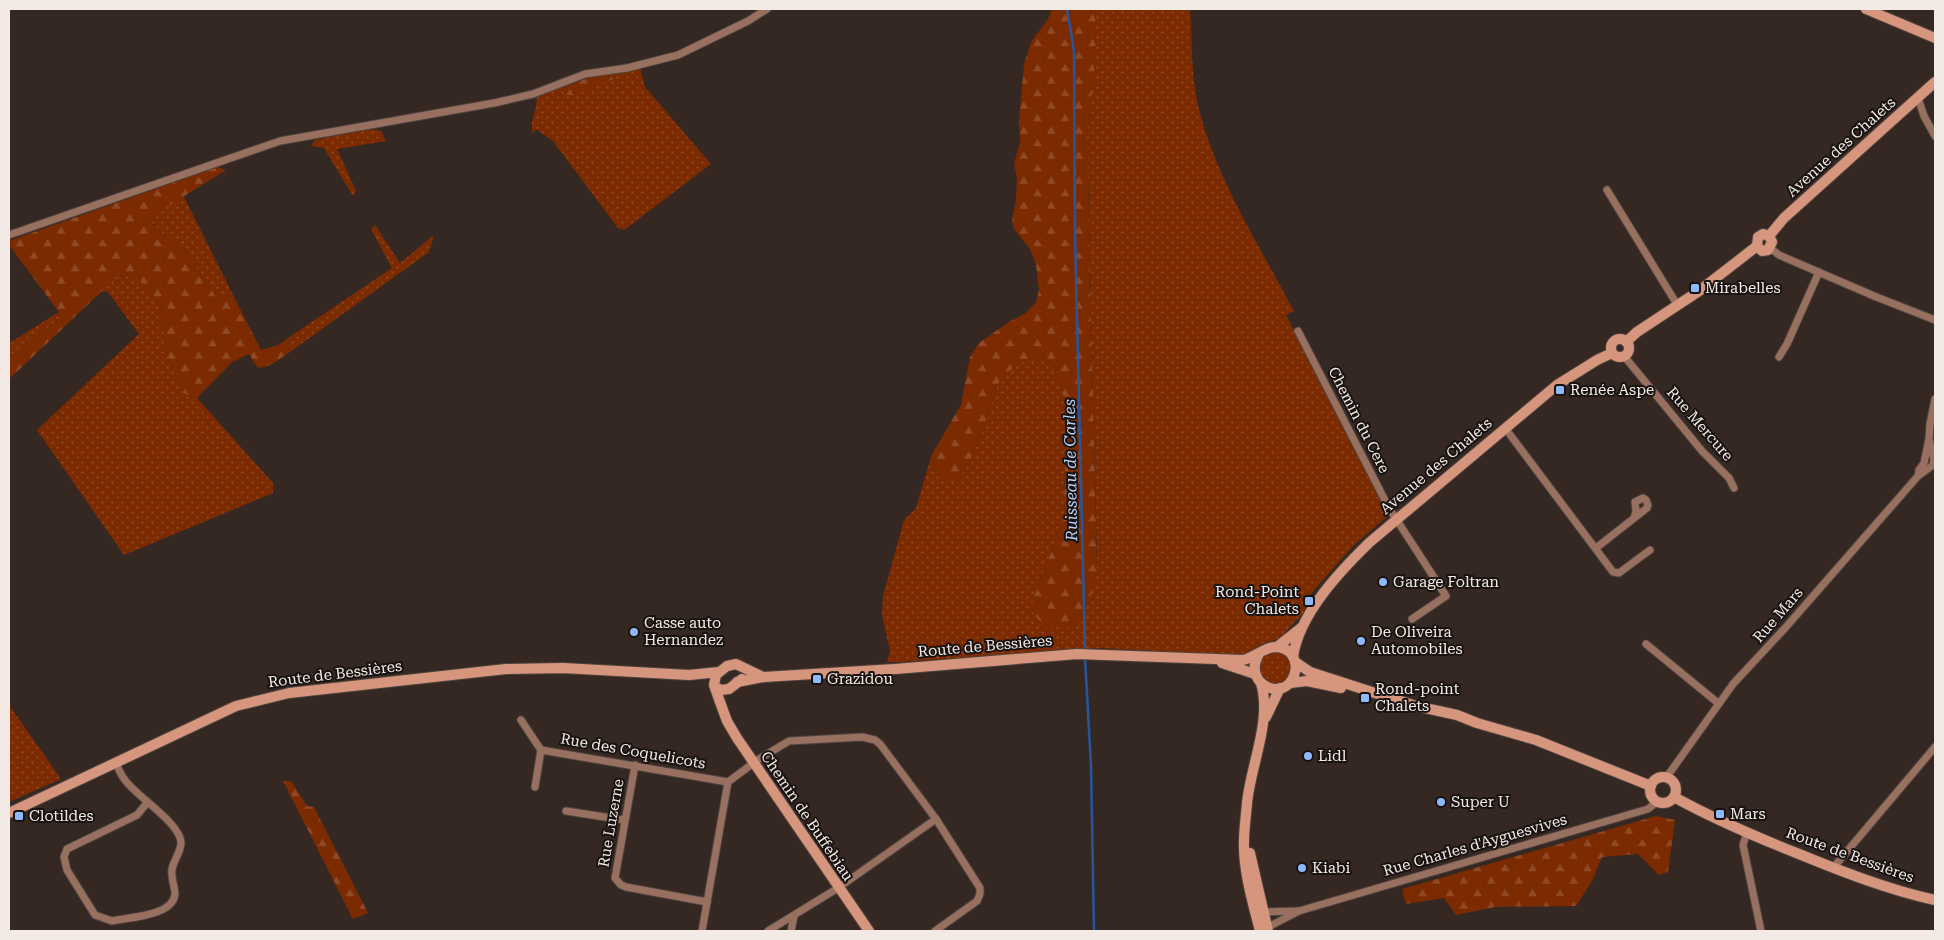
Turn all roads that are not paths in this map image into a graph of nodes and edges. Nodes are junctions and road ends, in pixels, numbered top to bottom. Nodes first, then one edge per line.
1 (768, 9) edge
2 (1866, 9) edge
3 (1935, 38) edge
4 (1935, 82) edge
5 (1918, 98) junction
6 (1909, 106) junction
7 (1924, 116) junction
8 (1935, 136) edge
9 (1607, 190) dead end
10 (9, 236) edge
11 (1770, 236) junction
12 (1757, 246) junction
13 (1774, 251) junction
14 (1819, 272) junction
15 (1678, 306) junction
16 (1935, 320) edge
17 (1298, 331) dead end
18 (1626, 342) junction
19 (1612, 353) junction
20 (1624, 356) junction
21 (1779, 357) dead end
22 (1935, 399) edge
23 (1505, 428) junction
24 (1734, 488) dead end
25 (1634, 518) dead end
26 (1396, 521) junction
27 (1596, 548) junction
28 (1650, 550) dead end
29 (1412, 619) dead end
30 (1302, 627) junction
31 (1646, 644) dead end
32 (1277, 647) junction
33 (1260, 654) junction
34 (1294, 659) junction
35 (1209, 660) junction
36 (743, 668) junction
37 (719, 672) junction
38 (688, 675) junction
39 (764, 677) junction
40 (1258, 679) junction
41 (737, 682) junction
42 (1290, 683) junction
43 (715, 686) junction
44 (1280, 688) junction
45 (729, 689) junction
46 (1375, 693) junction
47 (1718, 702) junction
48 (724, 715) junction
49 (521, 720) dead end
50 (1262, 727) junction
51 (1935, 748) edge
52 (542, 750) junction
53 (116, 763) junction
54 (753, 764) junction
55 (635, 765) junction
56 (1666, 778) junction
57 (728, 782) junction
58 (1651, 786) junction
59 (535, 787) dead end
60 (1674, 796) junction
61 (1658, 802) junction
62 (147, 803) junction
63 (566, 811) dead end
64 (9, 813) edge
65 (936, 819) junction
66 (624, 820) junction
67 (1747, 832) junction
68 (1832, 868) junction
69 (838, 888) junction
70 (1935, 900) edge
71 (707, 902) junction
72 (1299, 911) junction
73 (794, 916) junction
74 (1263, 924) edge
75 (702, 931) edge
76 (768, 931) edge
77 (791, 931) edge
78 (869, 931) edge
79 (935, 931) edge
80 (1761, 931) edge

1 - 10 street
2 - 3 main road
4 - 5 main road, Avenue des Chalets
5 - 6 main road, Avenue des Chalets
5 - 7 street
6 - 7 street
6 - 11 main road, Avenue des Chalets
7 - 8 street
9 - 15 street
11 - 12 main road, Avenue des Chalets
11 - 13 main road
12 - 13 main road
12 - 15 main road, Avenue des Chalets
13 - 14 street
14 - 16 street
14 - 21 street
15 - 18 main road, Avenue des Chalets
17 - 26 street, Chemin du Cere
18 - 19 main road, Avenue des Chalets
18 - 20 main road
19 - 20 main road
19 - 23 main road, Avenue des Chalets
20 - 24 street, Rue Mercure
22 - 47 street, Rue Mars
23 - 26 main road, Avenue des Chalets
23 - 27 street
25 - 27 street
26 - 29 street, Chemin du Cere
26 - 30 main road, Avenue des Chalets
27 - 28 street
30 - 32 main road, Avenue des Chalets
30 - 34 main road, Avenue des Chalets
31 - 47 street
32 - 33 main road, Route de Bessières
32 - 34 main road
33 - 35 main road, Route de Bessières
33 - 40 main road
34 - 42 main road
34 - 46 main road
35 - 39 main road, Route de Bessières
35 - 40 main road, Route de Bessières
36 - 37 main road, Route de Bessières
36 - 39 main road, Route de Bessières
36 - 41 main road
37 - 38 main road, Route de Bessières
37 - 43 main road
38 - 43 main road, Route de Bessières
38 - 53 main road, Route de Bessières
39 - 41 main road, Route de Bessières
40 - 44 main road, Route de Bessières
40 - 50 main road
41 - 45 main road
42 - 44 main road
42 - 46 main road
43 - 45 main road, Route de Bessières
43 - 48 main road, Chemin de Buffebiau
44 - 50 main road
45 - 48 main road
46 - 58 main road
47 - 56 street, Rue Mars
48 - 54 main road, Chemin de Buffebiau
49 - 52 street
50 - 74 main road
51 - 68 street
52 - 55 street, Rue des Coquelicots
52 - 59 street, Rue des Coquelicots
53 - 62 street
53 - 64 main road, Route de Bessières
54 - 57 street
54 - 65 street
54 - 69 main road, Chemin de Buffebiau
55 - 57 street, Rue des Coquelicots
55 - 66 street, Rue Luzerne
56 - 58 main road
56 - 60 main road
57 - 71 street
58 - 61 main road
60 - 61 main road
60 - 67 main road, Route de Bessières
61 - 72 street, Rue Charles d'Ayguesvives
62 - 62 street
63 - 66 street
65 - 69 street
65 - 79 street
66 - 71 street, Rue Luzerne
67 - 68 main road, Route de Bessières
67 - 80 street
68 - 70 main road, Route de Bessières
69 - 73 street
69 - 78 main road, Chemin de Buffebiau
71 - 75 street
72 - 74 street, Rue Charles d'Ayguesvives
72 - 74 street, Rue Charles d'Ayguesvives
73 - 76 street
73 - 77 street

